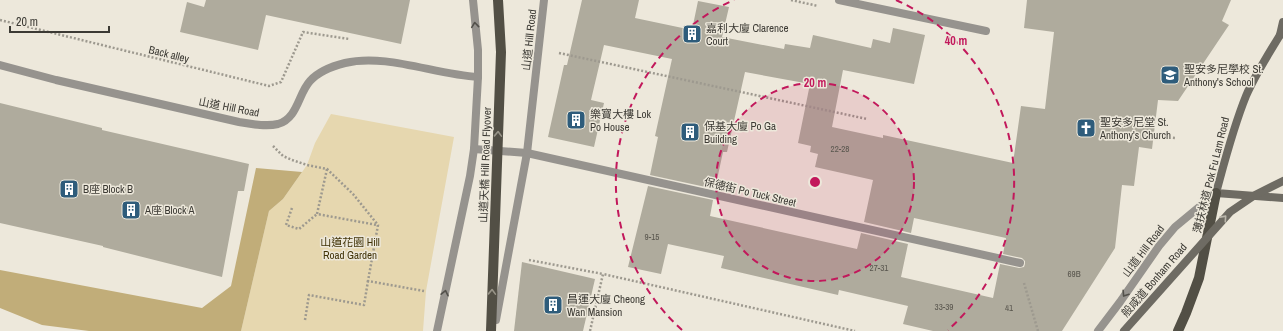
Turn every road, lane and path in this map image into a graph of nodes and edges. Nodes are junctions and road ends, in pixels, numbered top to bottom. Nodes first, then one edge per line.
1 (473, 0) edge
2 (498, 0) edge
3 (544, 0) edge
4 (839, 0) edge
5 (0, 20) edge
6 (1283, 22) edge
7 (986, 31) dead end
8 (303, 32) dead end
9 (1282, 34) edge
10 (566, 54) dead end
11 (0, 65) edge
12 (478, 77) junction
13 (868, 118) dead end
14 (1153, 136) dead end
15 (1175, 138) dead end
16 (270, 143) dead end
17 (474, 149) junction
18 (527, 153) junction
19 (327, 169) junction
20 (1283, 181) edge
21 (1216, 193) junction
22 (1283, 198) edge
23 (292, 208) dead end
24 (317, 214) junction
25 (378, 225) junction
26 (525, 259) dead end
27 (1020, 263) dead end
28 (603, 274) junction
29 (368, 281) junction
30 (1024, 282) dead end
31 (426, 292) dead end
32 (305, 320) dead end
33 (496, 320) dead end
34 (436, 331) edge
35 (491, 331) edge
36 (590, 331) edge
37 (855, 331) edge
38 (1038, 331) edge
39 (1098, 331) edge
40 (1124, 331) edge
41 (1178, 331) edge

12 -> 1 street
35 -> 2 main road, 山道天橋 Hill Road Flyover, bridge
3 - 18 street, 山道 Hill Road
4 - 7 street
5 - 8 path, Back alley
6 - 9 main road, 薄扶林道 Pok Fu Lam Road
9 - 21 main road, 薄扶林道 Pok Fu Lam Road
10 - 13 path
11 - 12 street, 山道 Hill Road
12 - 17 street
14 - 15 path
16 - 19 path
17 - 18 street, 保德街 Po Tuck Street
34 -> 17 street
18 - 27 street, 保德街 Po Tuck Street
18 - 33 street, 山道 Hill Road
19 - 24 path
19 - 25 path
40 -> 20 main road, 般咸道 Bonham Road, bridge
21 - 22 main road
21 -> 39 street, 山道 Hill Road
21 - 41 main road, 薄扶林道 Pok Fu Lam Road
23 - 24 path
24 - 25 path
25 - 29 path
26 - 28 path
28 - 36 path
28 - 37 path
29 - 31 path
29 - 32 path
30 - 38 path

